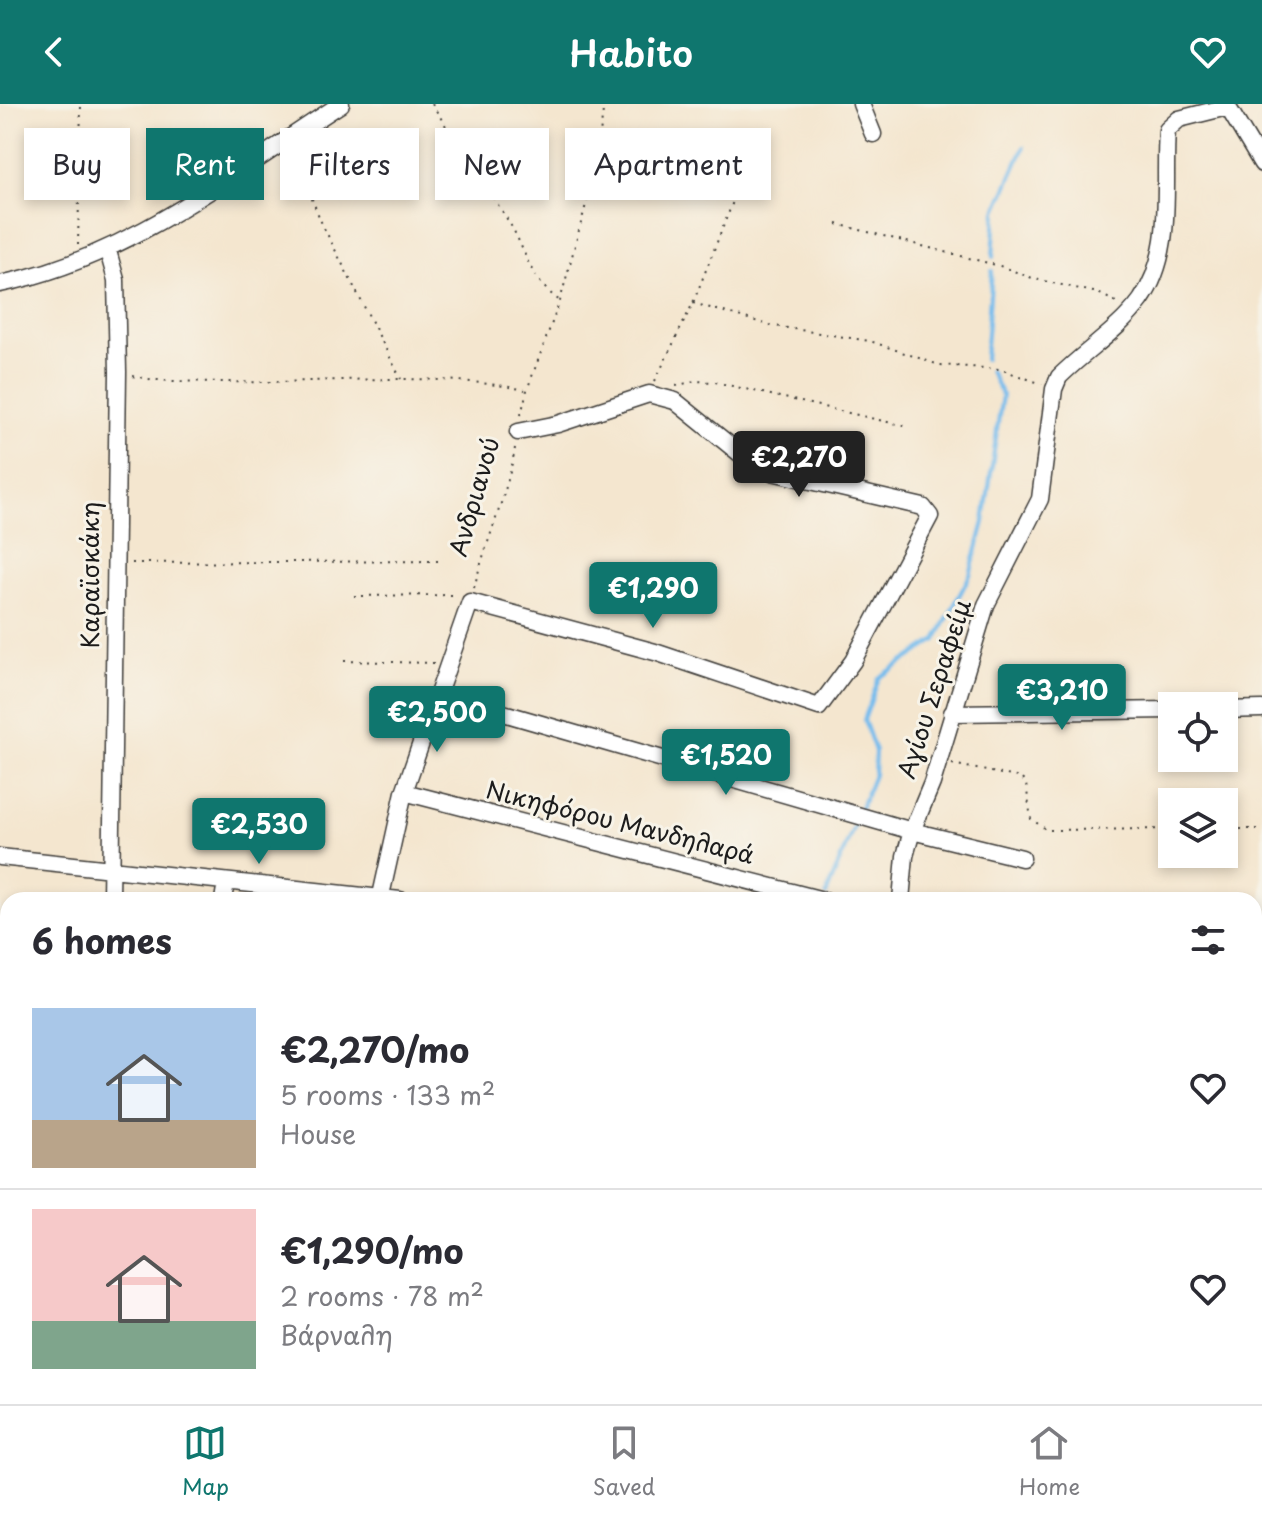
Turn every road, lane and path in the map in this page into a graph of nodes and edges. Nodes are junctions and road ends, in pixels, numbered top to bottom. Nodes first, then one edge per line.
1 (81, 104) edge
2 (341, 104) edge
3 (432, 104) edge
4 (604, 104) edge
5 (861, 104) edge
6 (1226, 106) edge
7 (304, 128) edge
8 (873, 134) dead end
9 (280, 143) edge
10 (1262, 164) edge
11 (313, 200) edge
12 (734, 200) edge
13 (837, 224) dead end
14 (108, 251) junction
15 (77, 262) junction
16 (0, 284) edge
17 (560, 301) junction
18 (693, 303) junction
19 (1132, 309) junction
20 (118, 372) junction
21 (402, 381) junction
22 (1054, 389) junction
23 (527, 390) junction
24 (649, 394) junction
25 (905, 426) dead end
26 (518, 432) junction
27 (440, 561) dead end
28 (115, 563) junction
29 (354, 596) dead end
30 (470, 602) junction
31 (344, 661) dead end
32 (452, 663) junction
33 (441, 695) junction
34 (1262, 709) edge
35 (1158, 710) edge
36 (1238, 710) edge
37 (952, 713) junction
38 (939, 761) junction
39 (404, 792) junction
40 (1158, 829) edge
41 (1238, 829) edge
42 (1262, 829) edge
43 (912, 831) junction
44 (0, 857) edge
45 (1022, 858) dead end
46 (111, 870) junction
47 (226, 882) junction
48 (111, 892) edge
49 (224, 892) edge
50 (288, 892) edge
51 (382, 892) edge
52 (792, 892) edge
53 (902, 892) edge

1 - 15 path
2 - 7 street
3 - 17 path
4 - 17 path, Ανδριανού
5 - 8 street
6 - 10 street
6 - 19 street
9 - 14 street
11 - 21 path
12 - 18 path
13 - 19 path
14 - 15 street
14 - 20 street, Καραϊσκάκη
15 - 16 street
17 - 23 path, Ανδριανού
18 - 22 path
18 - 24 path
19 - 22 street
20 - 21 path
20 - 28 street, Καραϊσκάκη
21 - 23 path
22 - 37 street, Αγίου Σεραφείμ
23 - 26 path, Ανδριανού
24 - 25 path
24 - 26 street
24 - 30 street
26 - 30 path, Ανδριανού
27 - 28 path
28 - 46 street, Καραϊσκάκη
29 - 30 path
30 - 32 street
31 - 32 path
32 - 33 street
33 - 39 street
33 - 43 street
34 - 36 street
35 - 37 street
37 - 38 street, Αγίου Σεραφείμ
38 - 40 path
38 - 43 street, Αγίου Σεραφείμ
39 - 51 street
39 - 52 street, Νικηφόρου Μανδηλαρά
41 - 42 path
43 - 45 street
43 - 53 street, Αγίου Σεραφείμ
44 - 46 street
46 - 47 street
46 - 48 street, Καραϊσκάκη
47 - 49 street
47 - 50 street

